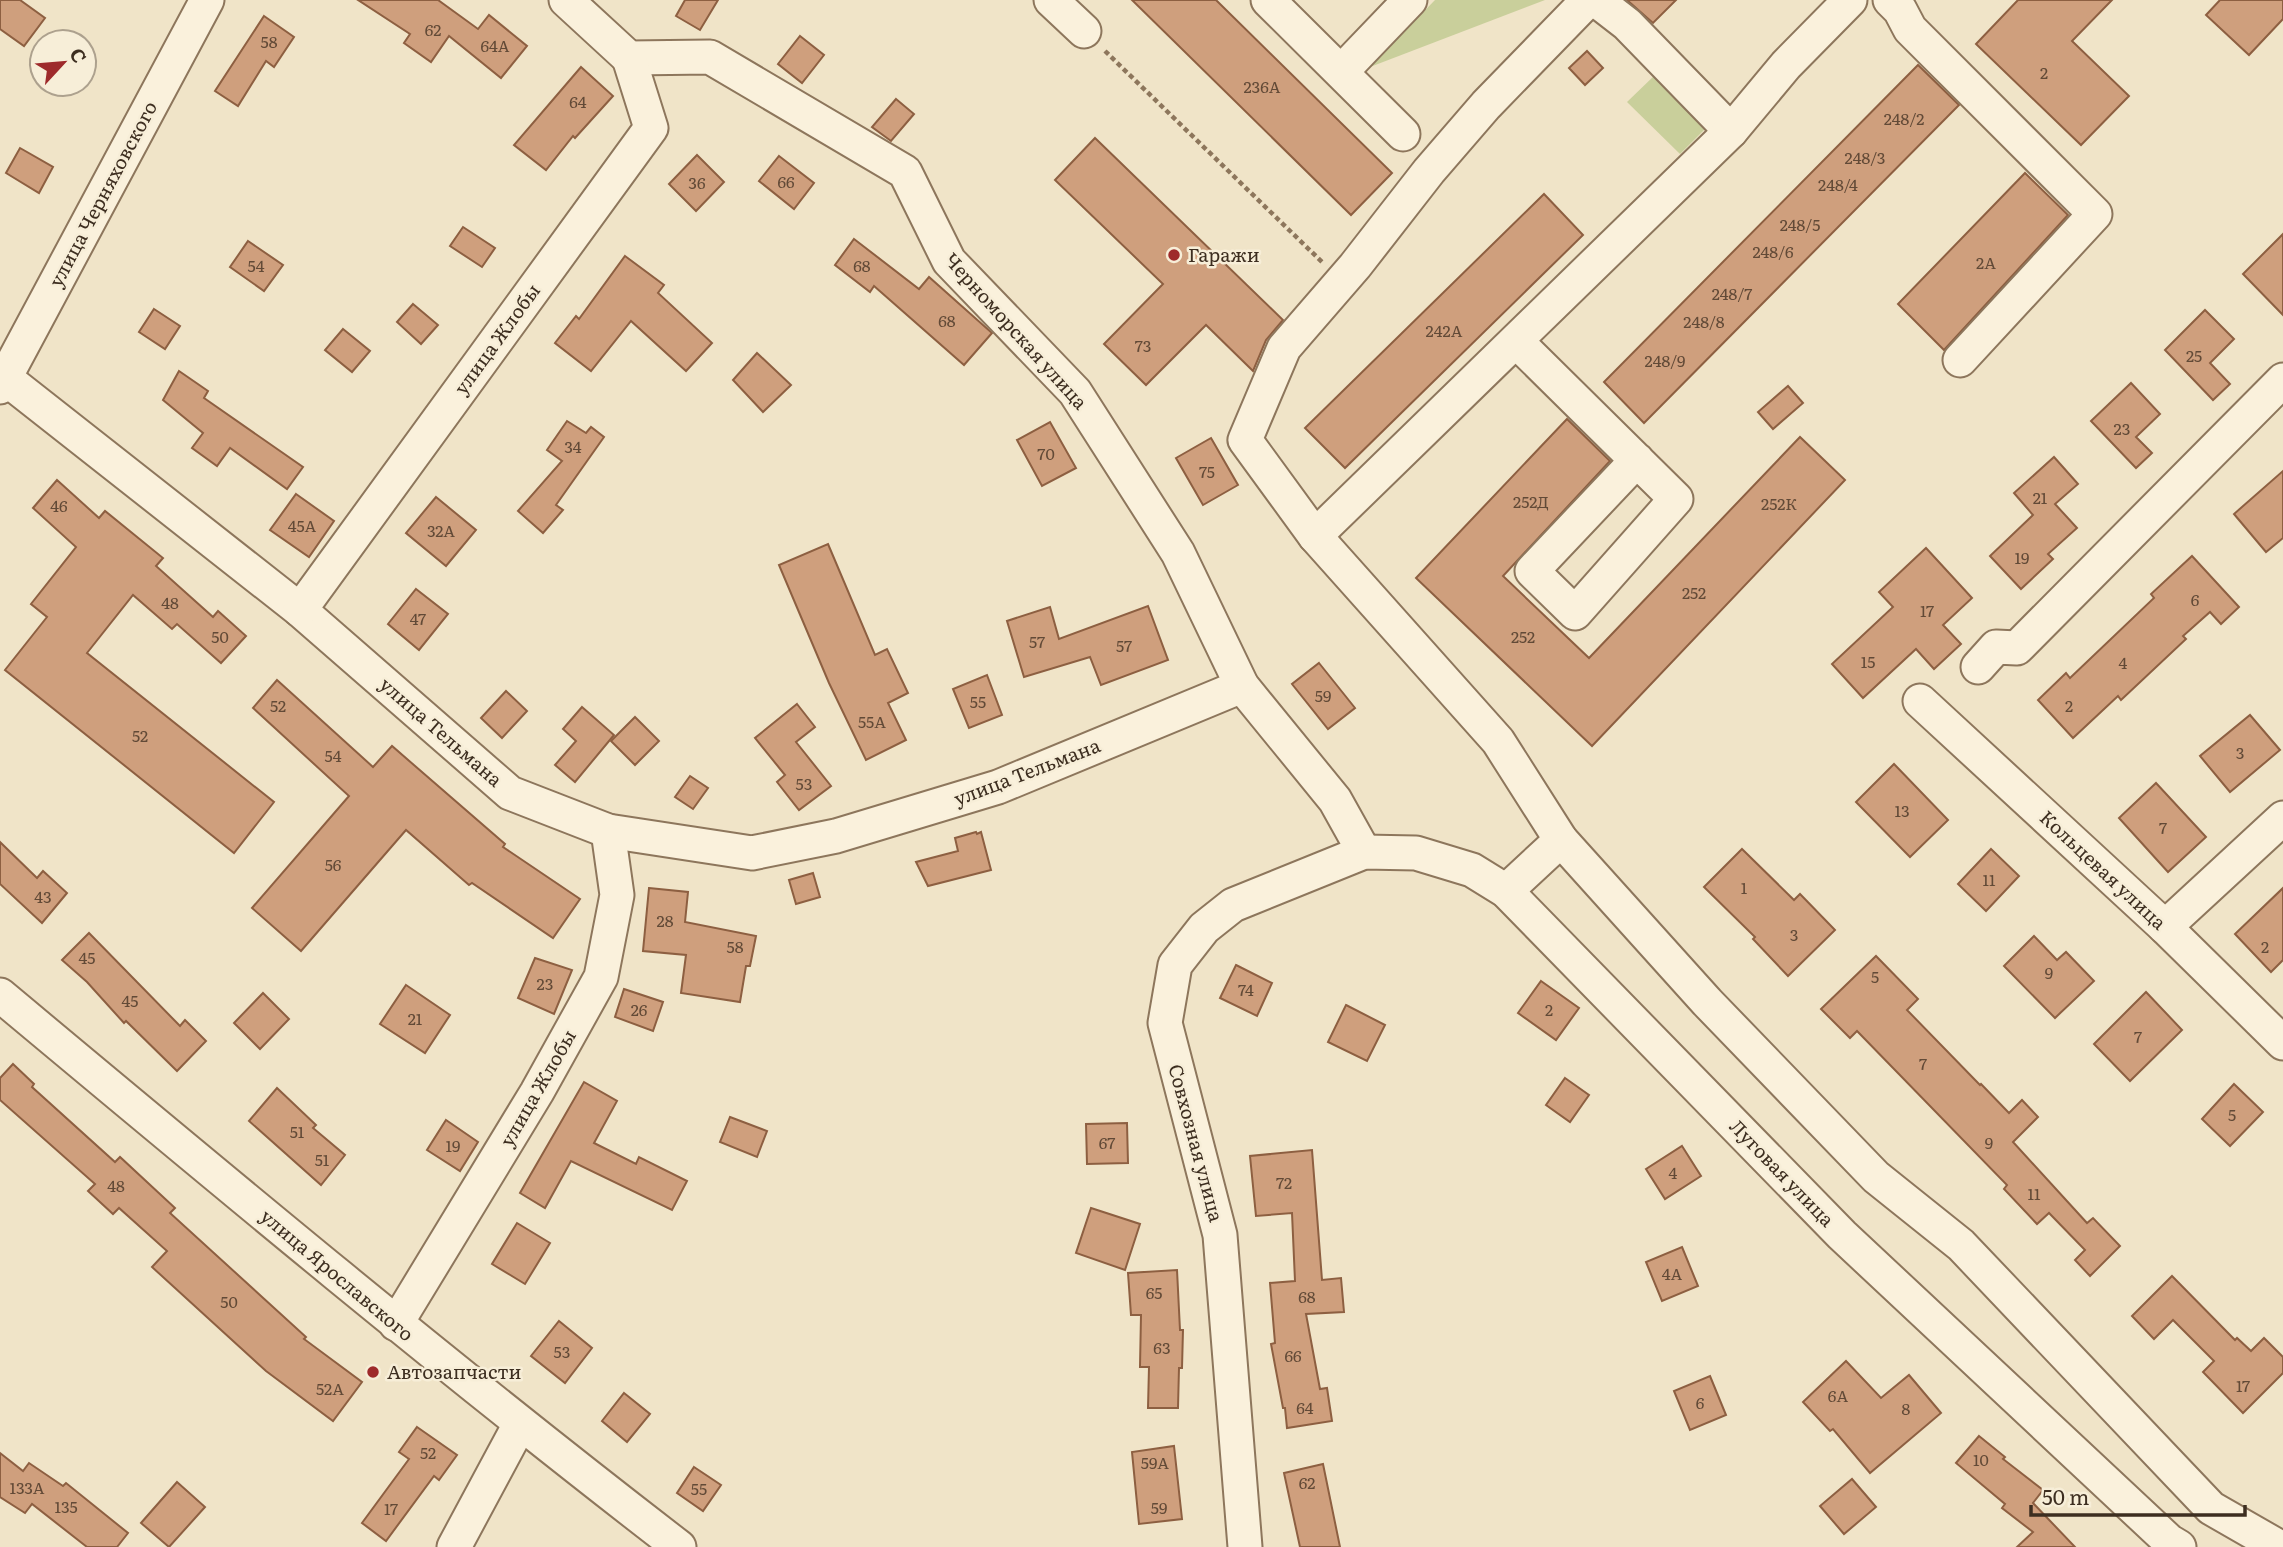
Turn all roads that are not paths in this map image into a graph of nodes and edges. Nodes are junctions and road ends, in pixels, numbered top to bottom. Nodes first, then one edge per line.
1 (207, 0) edge
2 (566, 0) edge
3 (1051, 0) edge
4 (1268, 0) edge
5 (1410, 0) edge
6 (1588, 0) edge
7 (1596, 0) edge
8 (1850, 0) edge
9 (1890, 0) edge
10 (1084, 31) road end
11 (629, 58) junction
12 (1342, 71) junction
13 (1731, 131) junction
14 (1403, 134) dead end
15 (1516, 341) junction
16 (1960, 360) dead end
17 (2, 380) edge
18 (2283, 380) edge
19 (1637, 460) junction
20 (1315, 536) junction
21 (300, 610) junction
22 (1978, 667) dead end
23 (1242, 686) junction
24 (1920, 701) dead end
25 (2283, 818) edge
26 (608, 831) junction
27 (1561, 840) junction
28 (1364, 852) junction
29 (1506, 891) junction
30 (2165, 927) junction
31 (0, 995) edge
32 (2283, 1043) edge
33 (396, 1324) junction
34 (520, 1424) junction
35 (454, 1547) edge
36 (679, 1547) edge
37 (1245, 1547) edge
38 (2179, 1547) edge
39 (2279, 1547) edge

1 - 17 street, улица Черняховского
2 - 11 street
3 - 10 street
4 - 12 street
5 - 12 street
6 - 20 street
7 - 13 street
8 - 13 street
9 - 16 street
11 - 21 street, улица Жлобы
11 - 23 street, Черноморская улица
12 - 14 street
13 - 15 street
15 - 19 street
15 - 20 street
17 - 21 street, улица Тельмана
18 - 22 street
19 - 19 street
20 - 27 street
21 - 26 street, улица Тельмана
23 - 26 street, улица Тельмана
23 - 28 street, Черноморская улица
24 - 30 street, Кольцевая улица
25 - 30 street
26 - 33 street, улица Жлобы
27 - 29 street
27 - 39 street
28 - 29 street, Луговая улица
28 - 37 street, Совхозная улица
29 - 38 street, Луговая улица
30 - 32 street, Кольцевая улица
31 - 33 street, улица Ярославского
33 - 34 street, улица Ярославского
34 - 35 street
34 - 36 street, улица Ярославского

